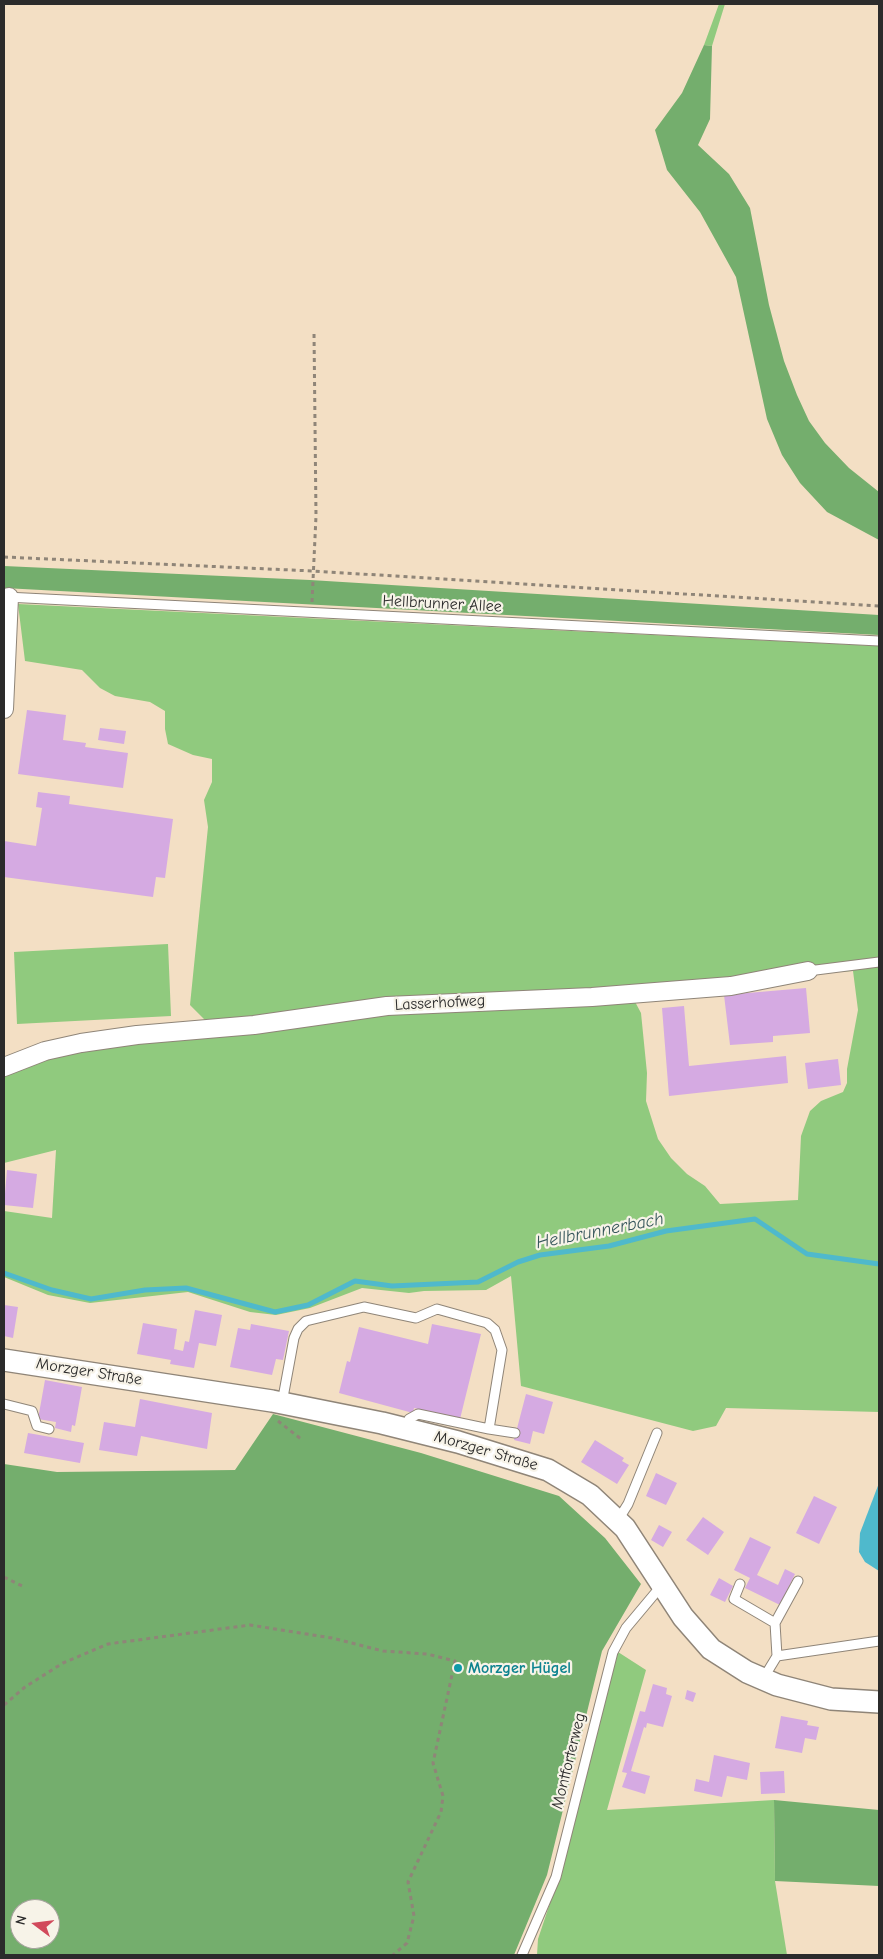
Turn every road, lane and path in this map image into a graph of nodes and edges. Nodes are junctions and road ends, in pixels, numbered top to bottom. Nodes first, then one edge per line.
1 (314, 332) dead end
2 (4, 557) edge
3 (313, 572) junction
4 (7, 597) edge
5 (879, 606) edge
6 (312, 612) junction
7 (879, 641) edge
8 (4, 709) edge
9 (879, 962) edge
10 (808, 971) joint
11 (4, 1067) edge
12 (4, 1360) edge
13 (4, 1404) edge
14 (278, 1410) junction
15 (49, 1429) dead end
16 (406, 1429) junction
17 (489, 1429) junction
18 (658, 1433) dead end
19 (515, 1434) dead end
20 (301, 1439) dead end
21 (618, 1520) junction
22 (4, 1576) edge
23 (798, 1581) dead end
24 (740, 1584) dead end
25 (663, 1585) junction
26 (22, 1586) dead end
27 (775, 1623) junction
28 (879, 1641) edge
29 (777, 1656) junction
30 (762, 1679) junction
31 (879, 1702) edge
32 (4, 1705) edge
33 (393, 1955) edge
34 (522, 1955) edge

1 - 3 path
2 - 3 path
3 - 5 path
3 - 6 path
4 - 6 lane, Hellbrunner Allee
4 - 8 street
6 - 7 lane, Hellbrunner Allee
9 - 10 lane, Lasserhofweg
10 - 11 street, Lasserhofweg
12 - 14 street, Morzger Straße
13 - 15 lane
14 - 16 street, Morzger Straße
14 - 17 lane
14 - 20 path
16 - 17 lane
16 - 21 street, Morzger Straße
17 - 19 lane
18 - 21 lane
21 - 25 street, Morzger Straße
22 - 26 path
23 - 27 lane
24 - 27 lane
25 - 30 street, Morzger Straße
25 - 34 lane, Montforterweg
27 - 29 lane
28 - 29 lane
29 - 30 lane
30 - 31 street, Morzger Straße
32 - 33 path

